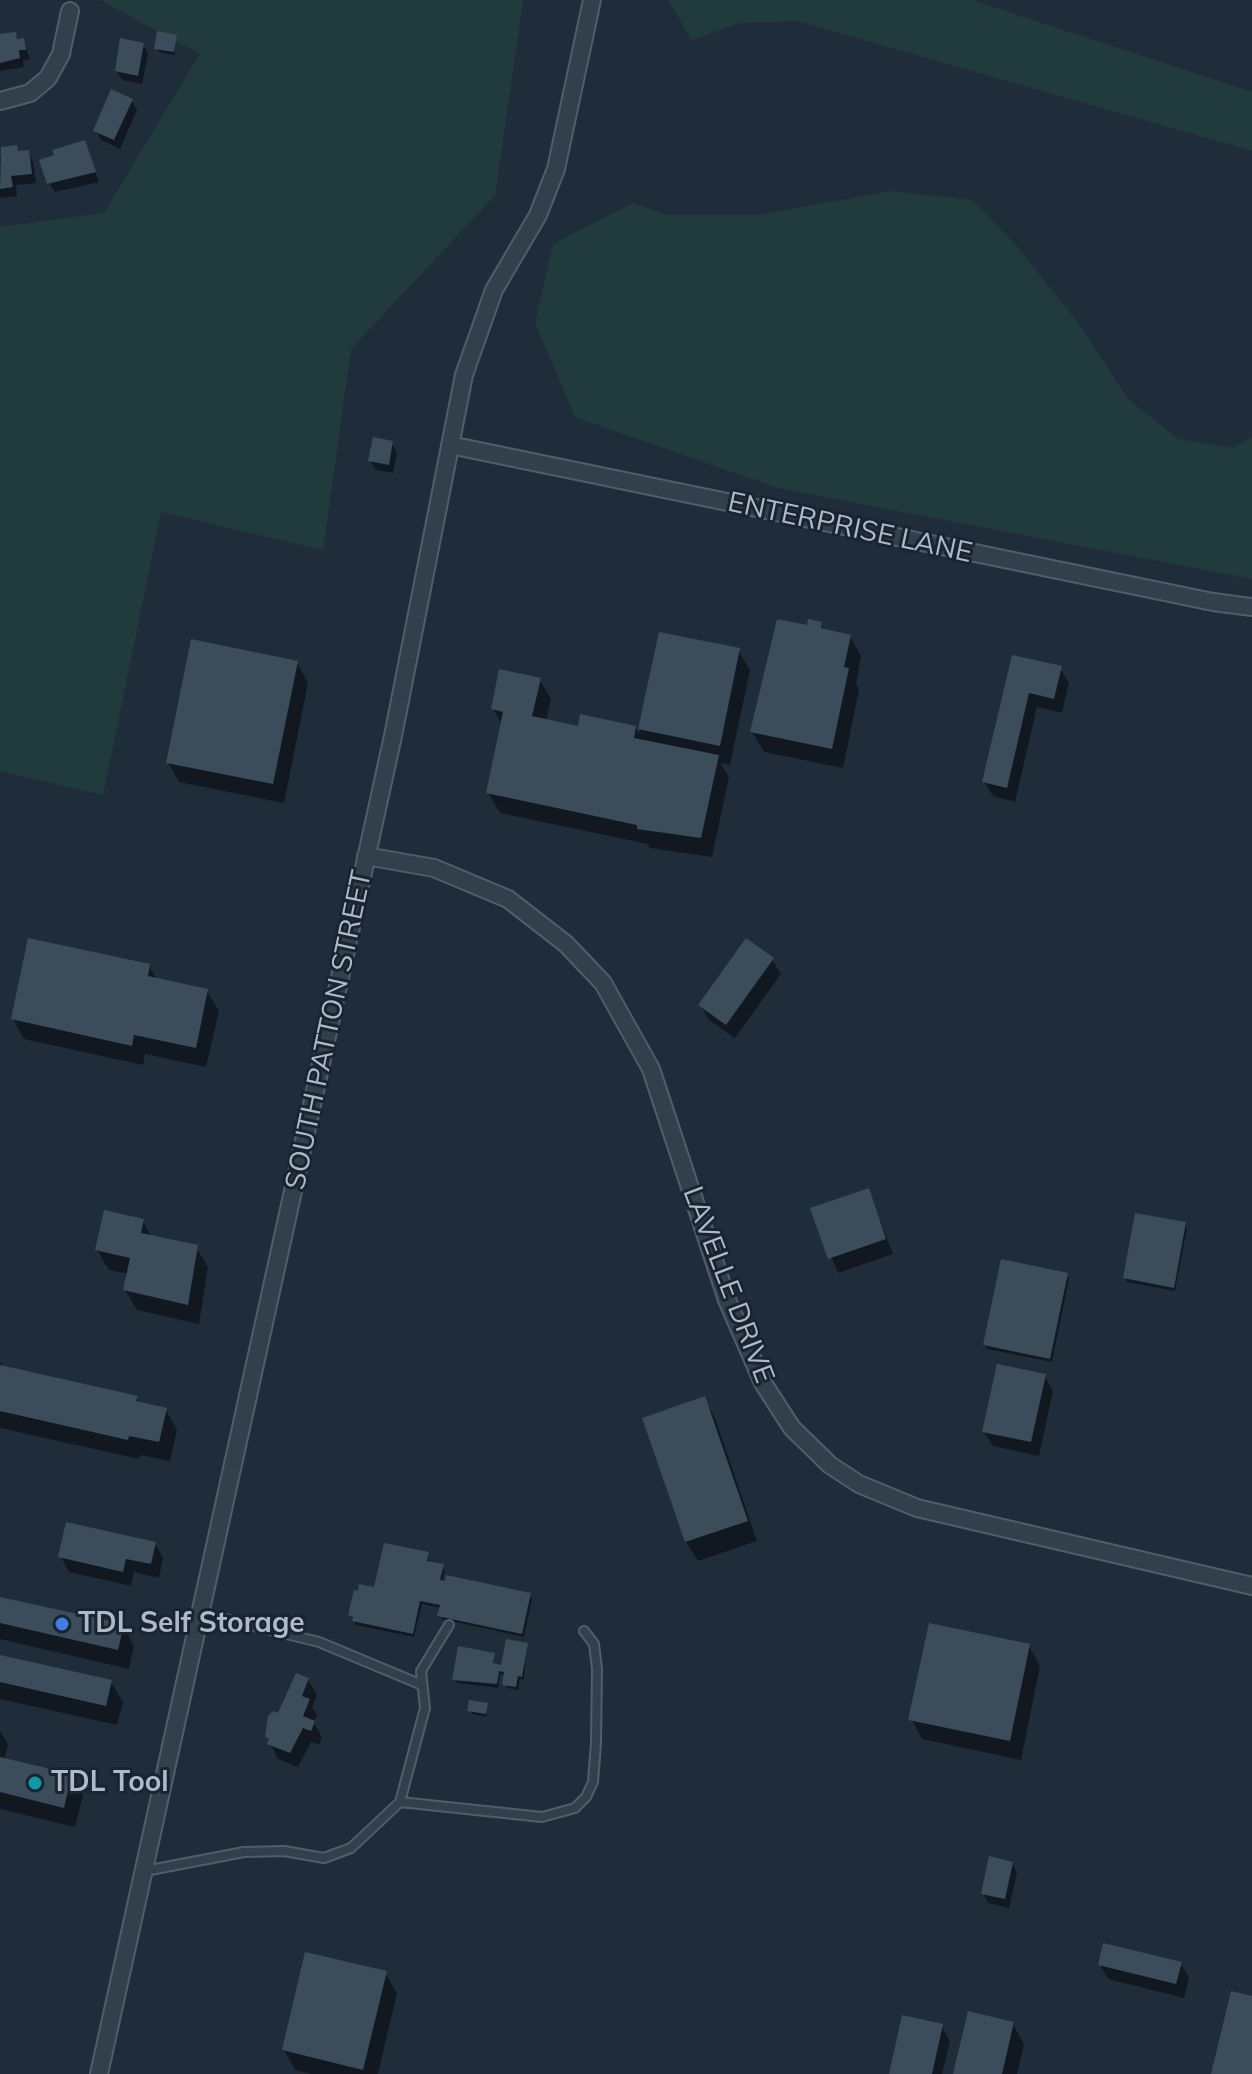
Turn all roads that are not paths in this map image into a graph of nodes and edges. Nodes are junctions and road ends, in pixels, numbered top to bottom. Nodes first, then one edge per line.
1 (592, 0) edge
2 (70, 11) dead end
3 (0, 101) edge
4 (450, 445) junction
5 (1252, 607) edge
6 (366, 856) junction
7 (1252, 1586) edge
8 (201, 1613) junction
9 (449, 1625) dead end
10 (584, 1631) dead end
11 (422, 1685) junction
12 (400, 1802) junction
13 (144, 1871) junction
14 (99, 2074) edge

1 - 4 street, SOUTH PATTON STREET
2 - 3 street
4 - 5 street, ENTERPRISE LANE
4 - 6 street, SOUTH PATTON STREET
6 - 7 street, LAVELLE DRIVE
6 - 8 street, SOUTH PATTON STREET
8 - 11 lane
8 - 13 street, SOUTH PATTON STREET
9 - 11 lane
10 - 12 lane
11 - 12 lane
12 - 13 lane
13 - 14 street, SOUTH PATTON STREET

